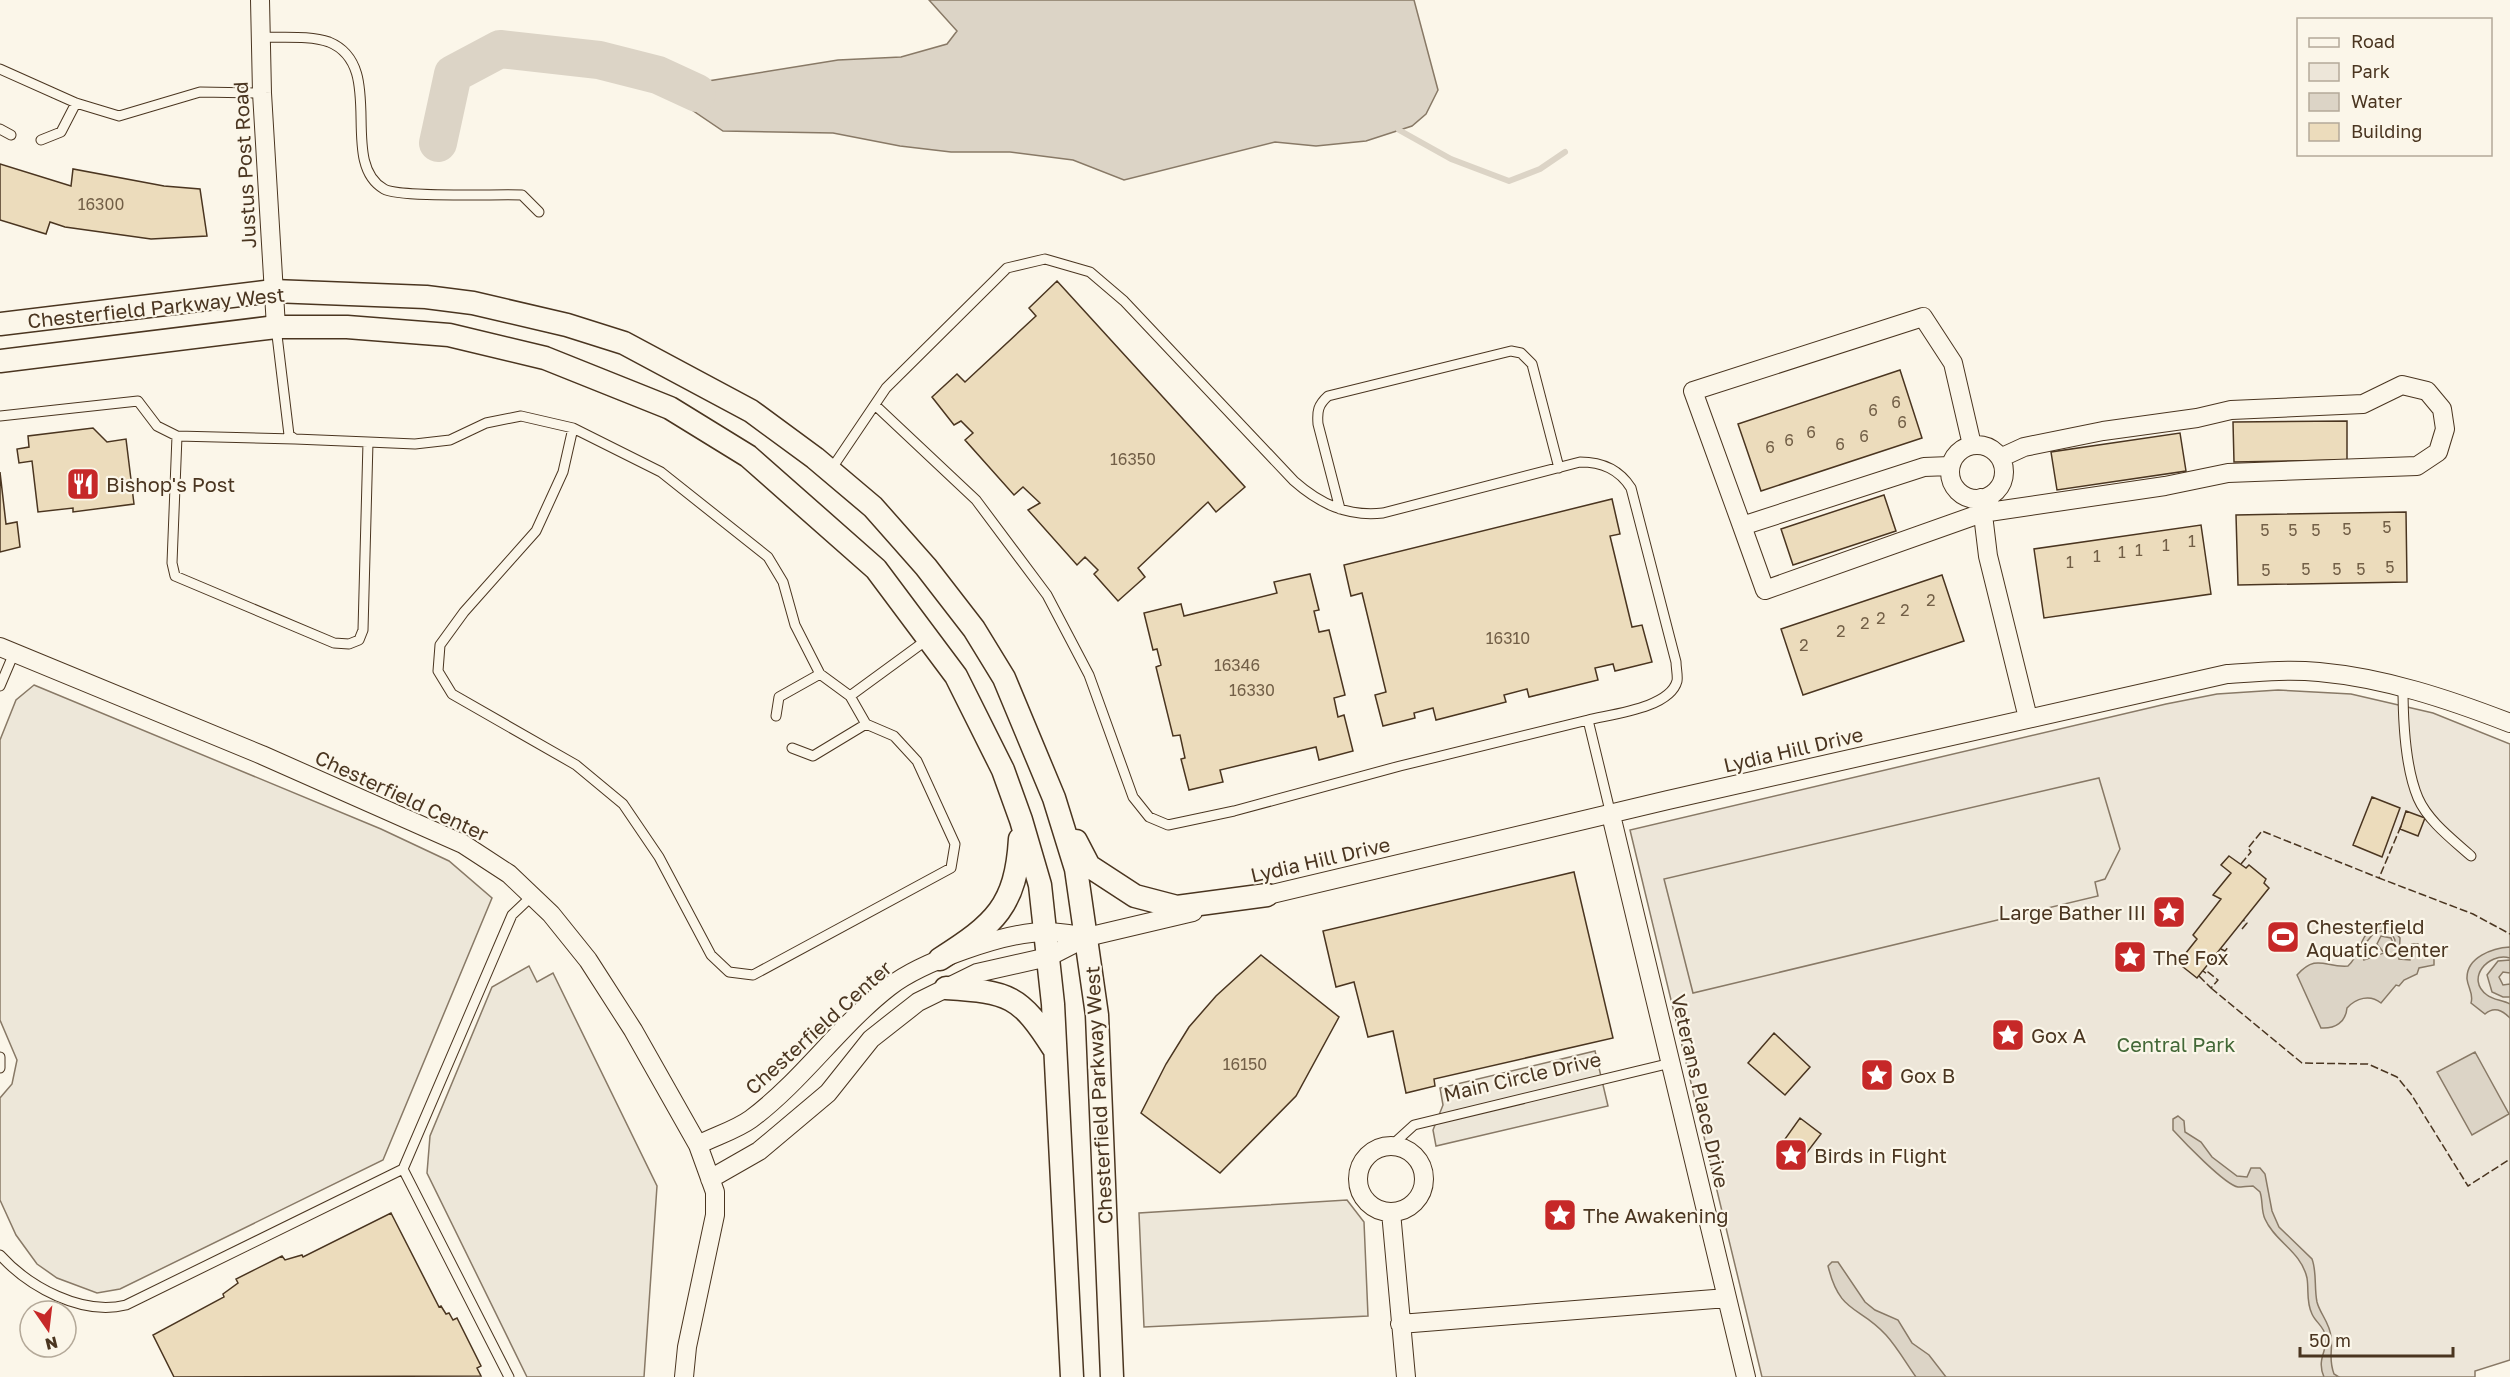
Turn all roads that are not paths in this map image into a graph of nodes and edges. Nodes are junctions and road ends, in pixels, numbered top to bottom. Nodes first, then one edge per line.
1 (260, 0) edge
2 (261, 37) junction
3 (0, 71) edge
4 (262, 93) junction
5 (76, 103) junction
6 (0, 129) edge
7 (12, 135) dead end
8 (41, 140) dead end
9 (539, 212) dead end
10 (273, 291) junction
11 (0, 324) edge
12 (276, 327) junction
13 (0, 361) edge
14 (875, 405) junction
15 (0, 416) edge
16 (573, 428) junction
17 (177, 436) junction
18 (295, 439) junction
19 (368, 442) junction
20 (1972, 445) junction
21 (2000, 458) junction
22 (1950, 466) junction
23 (1559, 468) junction
24 (830, 471) junction
25 (1981, 506) junction
26 (1340, 509) junction
27 (1742, 526) junction
28 (928, 639) junction
29 (7, 650) edge
30 (820, 674) junction
31 (0, 686) edge
32 (2403, 687) junction
33 (850, 696) junction
34 (776, 716) dead end
35 (2028, 718) junction
36 (1588, 720) junction
37 (2510, 723) edge
38 (866, 724) junction
39 (792, 748) dead end
40 (1056, 804) junction
41 (1611, 815) junction
42 (1021, 820) junction
43 (2471, 856) dead end
44 (1268, 895) junction
45 (532, 896) junction
46 (1045, 932) junction
47 (1087, 937) junction
48 (1048, 957) junction
49 (940, 959) junction
50 (946, 988) junction
51 (1056, 1051) junction
52 (0, 1057) edge
53 (1671, 1063) junction
54 (0, 1068) edge
55 (698, 1144) junction
56 (1391, 1146) junction
57 (403, 1169) junction
58 (710, 1179) junction
59 (1391, 1212) junction
60 (0, 1255) edge
61 (1728, 1298) junction
62 (1400, 1324) junction
63 (509, 1377) edge
64 (684, 1377) edge
65 (1072, 1377) edge
66 (1112, 1377) edge
67 (1406, 1377) edge
68 (1746, 1377) edge

1 - 2 street, Justus Post Road
2 - 4 street, Justus Post Road
2 - 9 lane
3 - 5 lane
4 - 5 lane
4 - 10 street, Justus Post Road
5 - 8 lane
6 - 7 lane
10 - 11 street, Chesterfield Parkway West
10 - 12 street, Justus Post Road
10 - 24 street, Chesterfield Parkway West
12 - 13 street, Chesterfield Parkway West
12 - 18 lane
12 - 28 street, Chesterfield Parkway West
14 - 24 lane
14 - 26 lane
14 - 36 lane
15 - 17 lane
16 - 19 lane
16 - 30 lane
16 - 38 lane
17 - 18 lane
17 - 19 lane
18 - 19 lane
20 - 21 street
20 - 22 street
20 - 27 street
21 - 25 street
21 - 25 street
22 - 25 street
22 - 27 street
23 - 26 lane
23 - 26 lane
23 - 36 lane
24 - 40 street, Chesterfield Parkway West
25 - 27 street
25 - 35 street
28 - 33 lane
28 - 42 street, Chesterfield Parkway West
29 - 31 lane
29 - 45 street, Chesterfield Center
30 - 33 lane
30 - 34 lane
32 - 35 street, Lydia Hill Drive
32 - 37 street, Lydia Hill Drive
32 - 43 lane
33 - 38 lane
35 - 41 street, Lydia Hill Drive
36 - 41 lane
38 - 39 lane
40 - 44 street
40 - 47 street, Chesterfield Parkway West
41 - 44 street, Lydia Hill Drive
41 - 53 street, Veterans Place Drive
42 - 46 street, Chesterfield Parkway West
42 - 49 street
44 - 47 street, Lydia Hill Drive
45 - 55 street, Chesterfield Center
45 - 57 lane
46 - 47 street, Chesterfield Center
46 - 48 street, Chesterfield Parkway West
46 - 49 street, Chesterfield Center
47 - 48 street
47 - 66 street, Chesterfield Parkway West
48 - 50 street
48 - 51 street, Chesterfield Parkway West
49 - 55 street, Chesterfield Center
50 - 51 street
50 - 58 street
51 - 65 street, Chesterfield Parkway West
52 - 54 lane
53 - 56 lane, Main Circle Drive
53 - 61 street, Veterans Place Drive
55 - 58 street, Chesterfield Center
56 - 59 street, Main Circle Drive
56 - 59 street
57 - 60 lane
57 - 63 lane
58 - 64 street, Chesterfield Center
59 - 62 street
61 - 62 street
61 - 68 street, Veterans Place Drive
62 - 67 street

